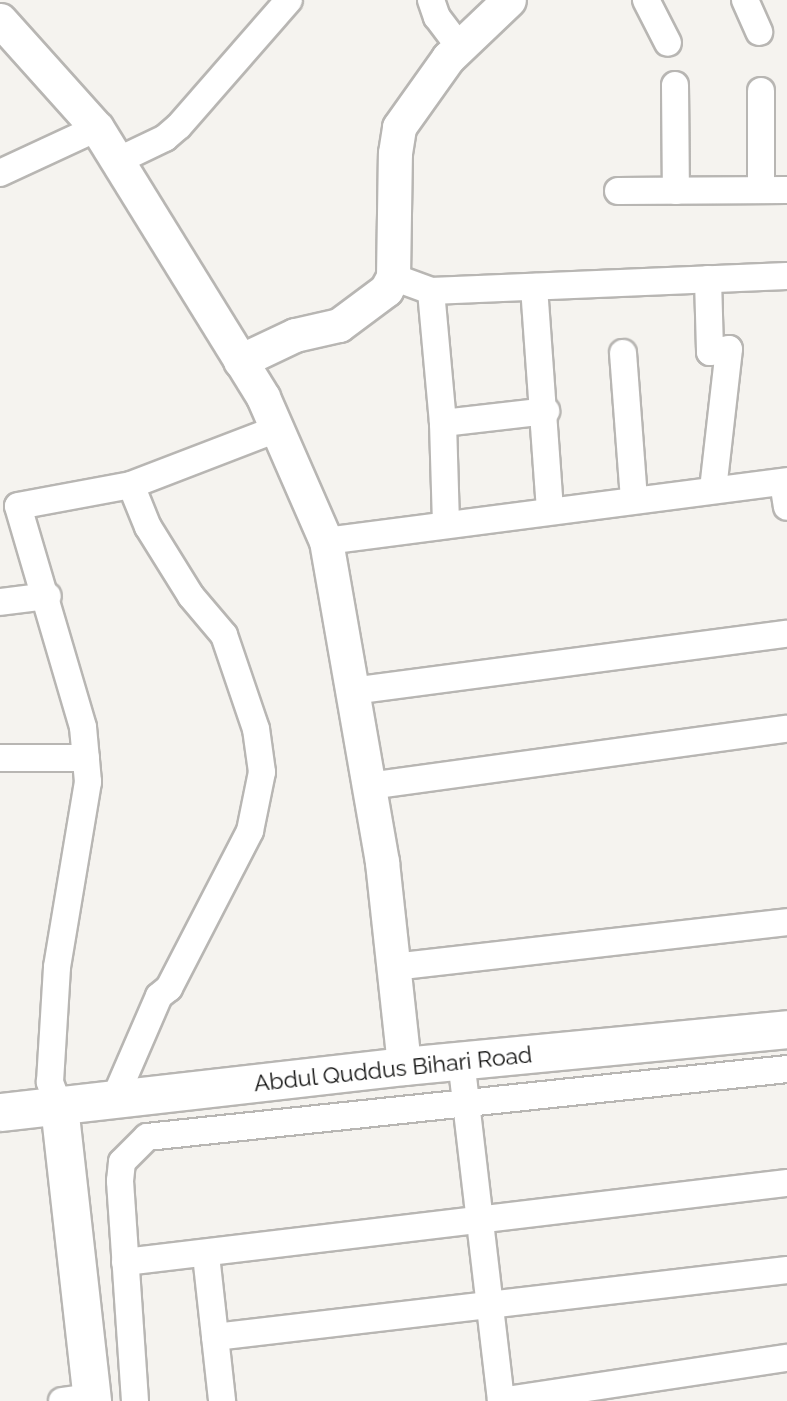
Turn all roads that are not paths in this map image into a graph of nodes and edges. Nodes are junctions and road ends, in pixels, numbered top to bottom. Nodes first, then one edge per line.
1 (289, 0) edge
2 (431, 0) edge
3 (509, 0) edge
4 (646, 0) edge
5 (745, 0) edge
6 (0, 20) edge
7 (759, 32) dead end
8 (668, 43) dead end
9 (460, 48) junction
10 (675, 85) dead end
11 (761, 91) dead end
12 (97, 128) junction
13 (117, 161) junction
14 (0, 173) edge
15 (761, 190) junction
16 (787, 190) edge
17 (618, 191) dead end
18 (676, 191) junction
19 (787, 276) edge
20 (393, 277) junction
21 (708, 279) junction
22 (534, 287) junction
23 (431, 291) junction
24 (623, 353) dead end
25 (240, 360) junction
26 (546, 411) junction
27 (443, 423) junction
28 (274, 430) junction
29 (131, 485) junction
30 (713, 490) junction
31 (786, 490) edge
32 (634, 499) junction
33 (550, 509) junction
34 (446, 522) junction
35 (326, 541) junction
36 (48, 596) junction
37 (0, 602) edge
38 (787, 634) edge
39 (352, 691) junction
40 (787, 729) edge
41 (0, 758) edge
42 (86, 758) junction
43 (369, 786) junction
44 (787, 922) edge
45 (393, 967) junction
46 (787, 1029) edge
47 (461, 1060) junction
48 (404, 1066) junction
49 (787, 1069) edge
50 (114, 1100) junction
51 (466, 1104) junction
52 (59, 1106) junction
53 (0, 1112) edge
54 (787, 1183) edge
55 (479, 1217) junction
56 (206, 1255) junction
57 (125, 1262) junction
58 (787, 1270) edge
59 (489, 1304) junction
60 (215, 1337) junction
61 (787, 1358) edge
62 (82, 1400) edge
63 (135, 1401) edge
64 (222, 1401) edge
65 (501, 1401) edge

1 - 13 street
2 - 9 street
3 - 9 street
4 - 8 street
5 - 7 street
6 - 12 street
9 - 20 street
10 - 18 street
11 - 15 street
12 - 13 street
12 - 14 street
13 - 25 street
15 - 16 street
15 - 18 street
17 - 18 street
19 - 21 street
20 - 23 street
20 - 25 street
21 - 22 street
21 - 30 street
22 - 23 street
22 - 26 street
23 - 27 street
24 - 32 street
25 - 28 street
26 - 27 street
26 - 33 street
27 - 34 street
28 - 29 street
28 - 35 street
29 - 36 street
29 - 50 street
30 - 31 street
30 - 32 street
32 - 33 street
33 - 34 street
34 - 35 street
35 - 39 street
36 - 37 street
36 - 42 street
38 - 39 street
39 - 43 street
40 - 43 street
41 - 42 street
42 - 52 street
43 - 45 street
44 - 45 street
45 - 48 street
46 - 47 main road, Abdul Quddus Bihari Road
47 - 48 main road, Abdul Quddus Bihari Road
47 - 51 street
48 - 50 main road, Abdul Quddus Bihari Road
49 - 51 street
50 - 52 main road, Abdul Quddus Bihari Road
51 - 55 street
51 - 57 street
52 - 53 main road, Abdul Quddus Bihari Road
52 - 62 main road
54 - 55 street
55 - 56 street
55 - 59 street
56 - 57 street
56 - 60 street
57 - 63 street
58 - 59 street
59 - 60 street
59 - 65 street
60 - 64 street
61 - 65 street

